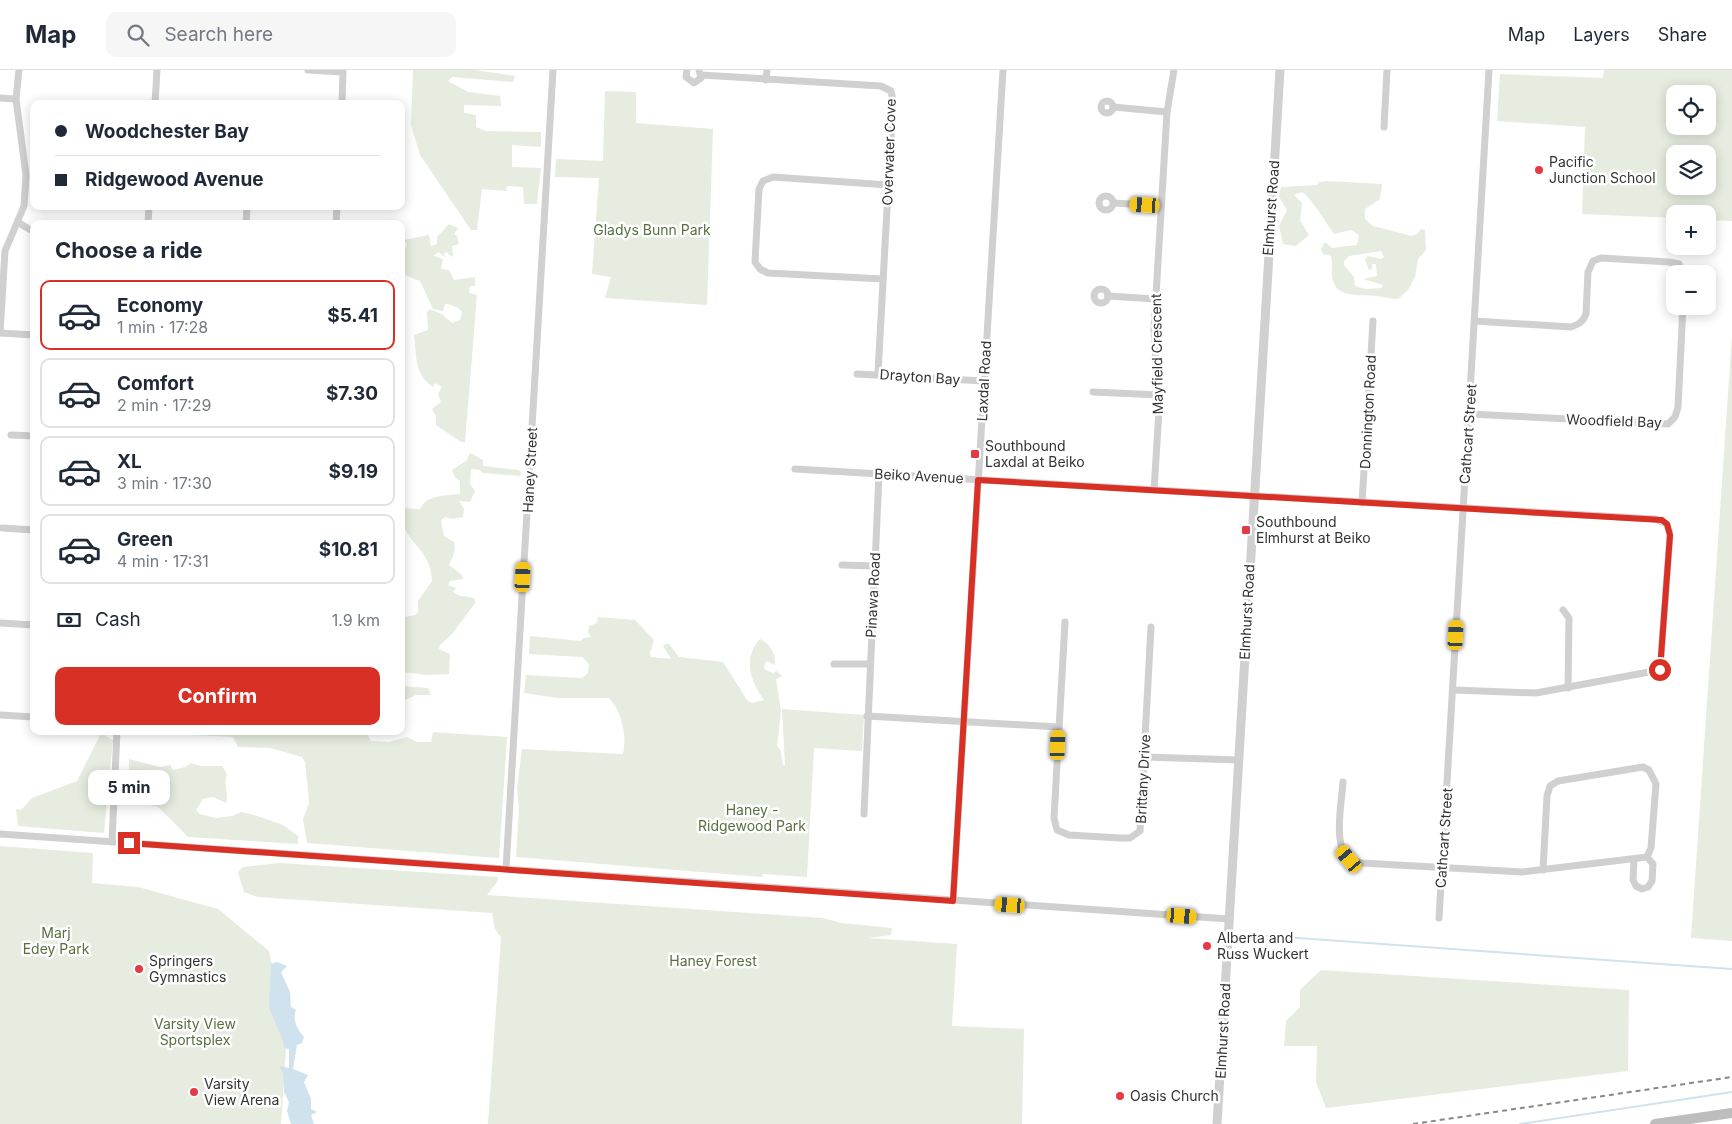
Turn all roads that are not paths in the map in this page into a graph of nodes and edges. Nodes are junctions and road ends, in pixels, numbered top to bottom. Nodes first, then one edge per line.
1 (18, 70) edge
2 (157, 70) edge
3 (308, 70) edge
4 (553, 70) edge
5 (687, 70) edge
6 (767, 70) edge
7 (1003, 70) edge
8 (1174, 70) edge
9 (1280, 70) edge
10 (1387, 70) edge
11 (1490, 70) edge
12 (700, 72) edge
13 (766, 80) junction
14 (0, 98) edge
15 (16, 99) junction
16 (155, 100) edge
17 (342, 100) edge
18 (1113, 107) dead end
19 (1167, 112) junction
20 (1384, 127) dead end
21 (888, 185) junction
22 (1114, 204) dead end
23 (1161, 206) junction
24 (19, 223) junction
25 (30, 230) edge
26 (1679, 265) edge
27 (882, 279) junction
28 (1108, 296) dead end
29 (1155, 300) junction
30 (1683, 315) edge
31 (1373, 321) dead end
32 (1475, 321) junction
33 (0, 322) edge
34 (0, 333) edge
35 (30, 335) edge
36 (878, 373) junction
37 (857, 374) dead end
38 (984, 381) junction
39 (1094, 392) dead end
40 (1159, 395) junction
41 (1469, 414) junction
42 (10, 434) dead end
43 (30, 436) edge
44 (795, 469) dead end
45 (879, 474) junction
46 (978, 480) junction
47 (1154, 490) junction
48 (1253, 497) junction
49 (1362, 503) junction
50 (1463, 508) junction
51 (2, 528) dead end
52 (30, 530) edge
53 (842, 565) dead end
54 (875, 566) junction
55 (1564, 610) dead end
56 (1065, 622) dead end
57 (0, 623) edge
58 (30, 625) edge
59 (1151, 628) dead end
60 (834, 664) dead end
61 (869, 664) junction
62 (1568, 688) junction
63 (1454, 690) junction
64 (0, 715) edge
65 (867, 716) junction
66 (30, 718) edge
67 (964, 722) junction
68 (1058, 727) junction
69 (117, 735) edge
70 (1144, 756) junction
71 (1239, 760) junction
72 (1343, 782) dead end
73 (864, 814) dead end
74 (0, 834) edge
75 (112, 842) junction
76 (1647, 857) junction
77 (1634, 860) junction
78 (1442, 868) junction
79 (506, 869) junction
80 (1543, 870) junction
81 (953, 901) junction
82 (1229, 918) junction
83 (1439, 918) dead end
84 (1732, 1113) edge
85 (1217, 1124) edge
86 (1655, 1124) edge

1 - 15 street
2 - 16 street
3 - 17 street
4 - 79 street, Haney Street
5 - 12 street, Overwater Cove
6 - 13 street
7 - 38 street, Laxdal Road
8 - 19 street, Mayfield Crescent
9 - 48 street, Elmhurst Road
10 - 20 street
11 - 32 street, Cathcart Street
12 - 13 street, Overwater Cove
13 - 21 street, Overwater Cove
14 - 15 street
15 - 24 street
18 - 19 street
19 - 23 street, Mayfield Crescent
21 - 27 street, Overwater Cove
21 - 27 street
22 - 23 street
23 - 29 street, Mayfield Crescent
24 - 25 street
24 - 33 street
26 - 32 street
27 - 36 street, Overwater Cove
28 - 29 street
29 - 40 street, Mayfield Crescent
30 - 41 street, Woodfield Bay
31 - 49 street, Donnington Road
32 - 41 street, Cathcart Street
33 - 34 street
34 - 35 street
36 - 37 street, Drayton Bay
36 - 38 street, Drayton Bay
38 - 46 street, Laxdal Road
39 - 40 street
40 - 47 street, Mayfield Crescent
41 - 50 street, Cathcart Street
42 - 43 street
44 - 45 street, Beiko Avenue
45 - 46 street, Beiko Avenue
45 - 54 street, Pinawa Road
46 - 47 street, Beiko Avenue
46 - 67 street, Laxdal Road
47 - 48 street, Beiko Avenue
48 - 49 street, Beiko Avenue
48 - 71 street, Elmhurst Road
49 - 50 street, Beiko Avenue
50 - 62 street, Beiko Avenue
50 - 63 street, Cathcart Street
51 - 52 street
53 - 54 street
54 - 61 street, Pinawa Road
55 - 62 street
56 - 68 street, Brittany Drive
57 - 58 street
59 - 70 street, Brittany Drive
60 - 61 street
61 - 65 street, Pinawa Road
62 - 63 street
63 - 78 street, Cathcart Street
64 - 66 street
65 - 67 street
65 - 73 street, Pinawa Road
67 - 68 street
67 - 81 street, Laxdal Road
68 - 70 street, Brittany Drive
69 - 75 street
70 - 71 street
71 - 82 street, Elmhurst Road
72 - 78 street
74 - 75 street
75 - 79 street
76 - 77 street
76 - 77 street
76 - 80 street
77 - 80 street
78 - 80 street
78 - 83 street, Cathcart Street
79 - 81 street
81 - 82 street
82 - 85 street, Elmhurst Road
84 - 86 main road

